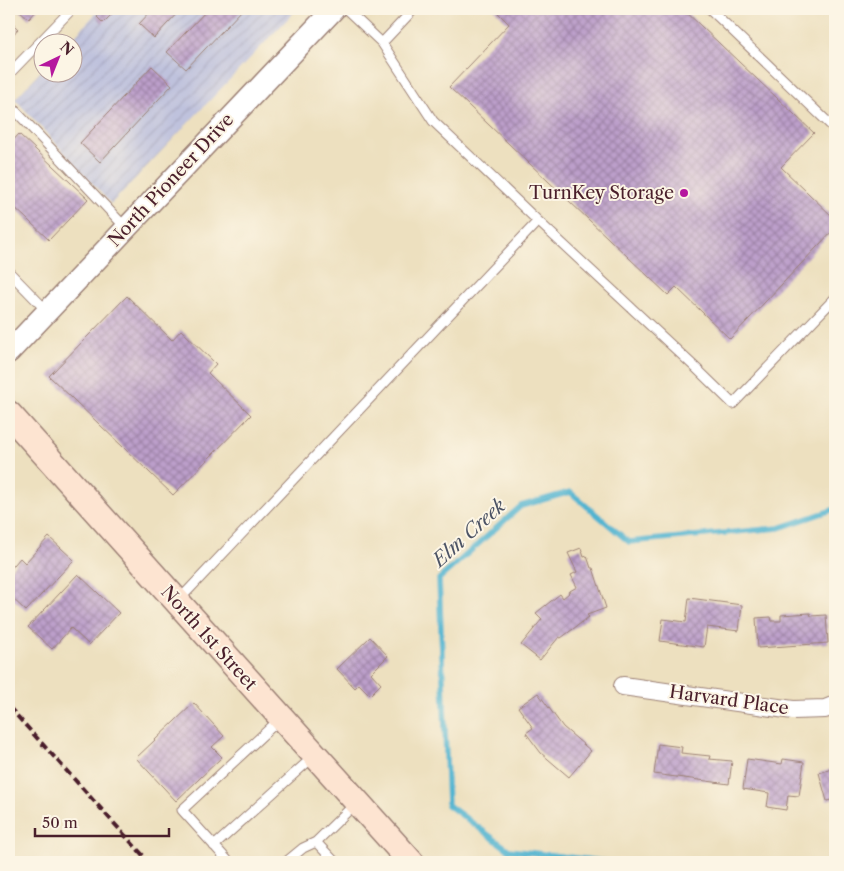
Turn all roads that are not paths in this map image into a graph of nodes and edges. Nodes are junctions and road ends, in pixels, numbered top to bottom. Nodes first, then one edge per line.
1 (72, 9) edge
2 (334, 9) edge
3 (346, 9) edge
4 (414, 9) edge
5 (710, 9) edge
6 (382, 43) junction
7 (9, 74) edge
8 (9, 104) edge
9 (835, 129) edge
10 (538, 221) junction
11 (126, 228) junction
12 (9, 272) edge
13 (835, 298) edge
14 (48, 311) junction
15 (9, 352) edge
16 (9, 414) edge
17 (177, 602) junction
18 (623, 686) dead end
19 (835, 705) edge
20 (281, 718) junction
21 (314, 755) junction
22 (356, 803) junction
23 (316, 842) junction
24 (214, 846) junction
25 (229, 862) edge
26 (286, 862) edge
27 (335, 862) edge
28 (411, 862) edge

1 - 7 lane
2 - 11 street, North Pioneer Drive
3 - 6 lane
4 - 6 lane
5 - 9 lane
6 - 10 lane
8 - 11 lane
10 - 13 lane
10 - 17 lane
11 - 14 street, North Pioneer Drive
12 - 14 lane
14 - 15 street, North Pioneer Drive
16 - 17 main road, North 1st Street
17 - 20 main road, North 1st Street
18 - 19 street, Harvard Place
20 - 21 main road, North 1st Street
20 - 24 lane
21 - 22 main road, North 1st Street
21 - 24 lane
22 - 23 lane
22 - 28 main road, North 1st Street
23 - 26 lane
23 - 27 lane
24 - 25 lane

